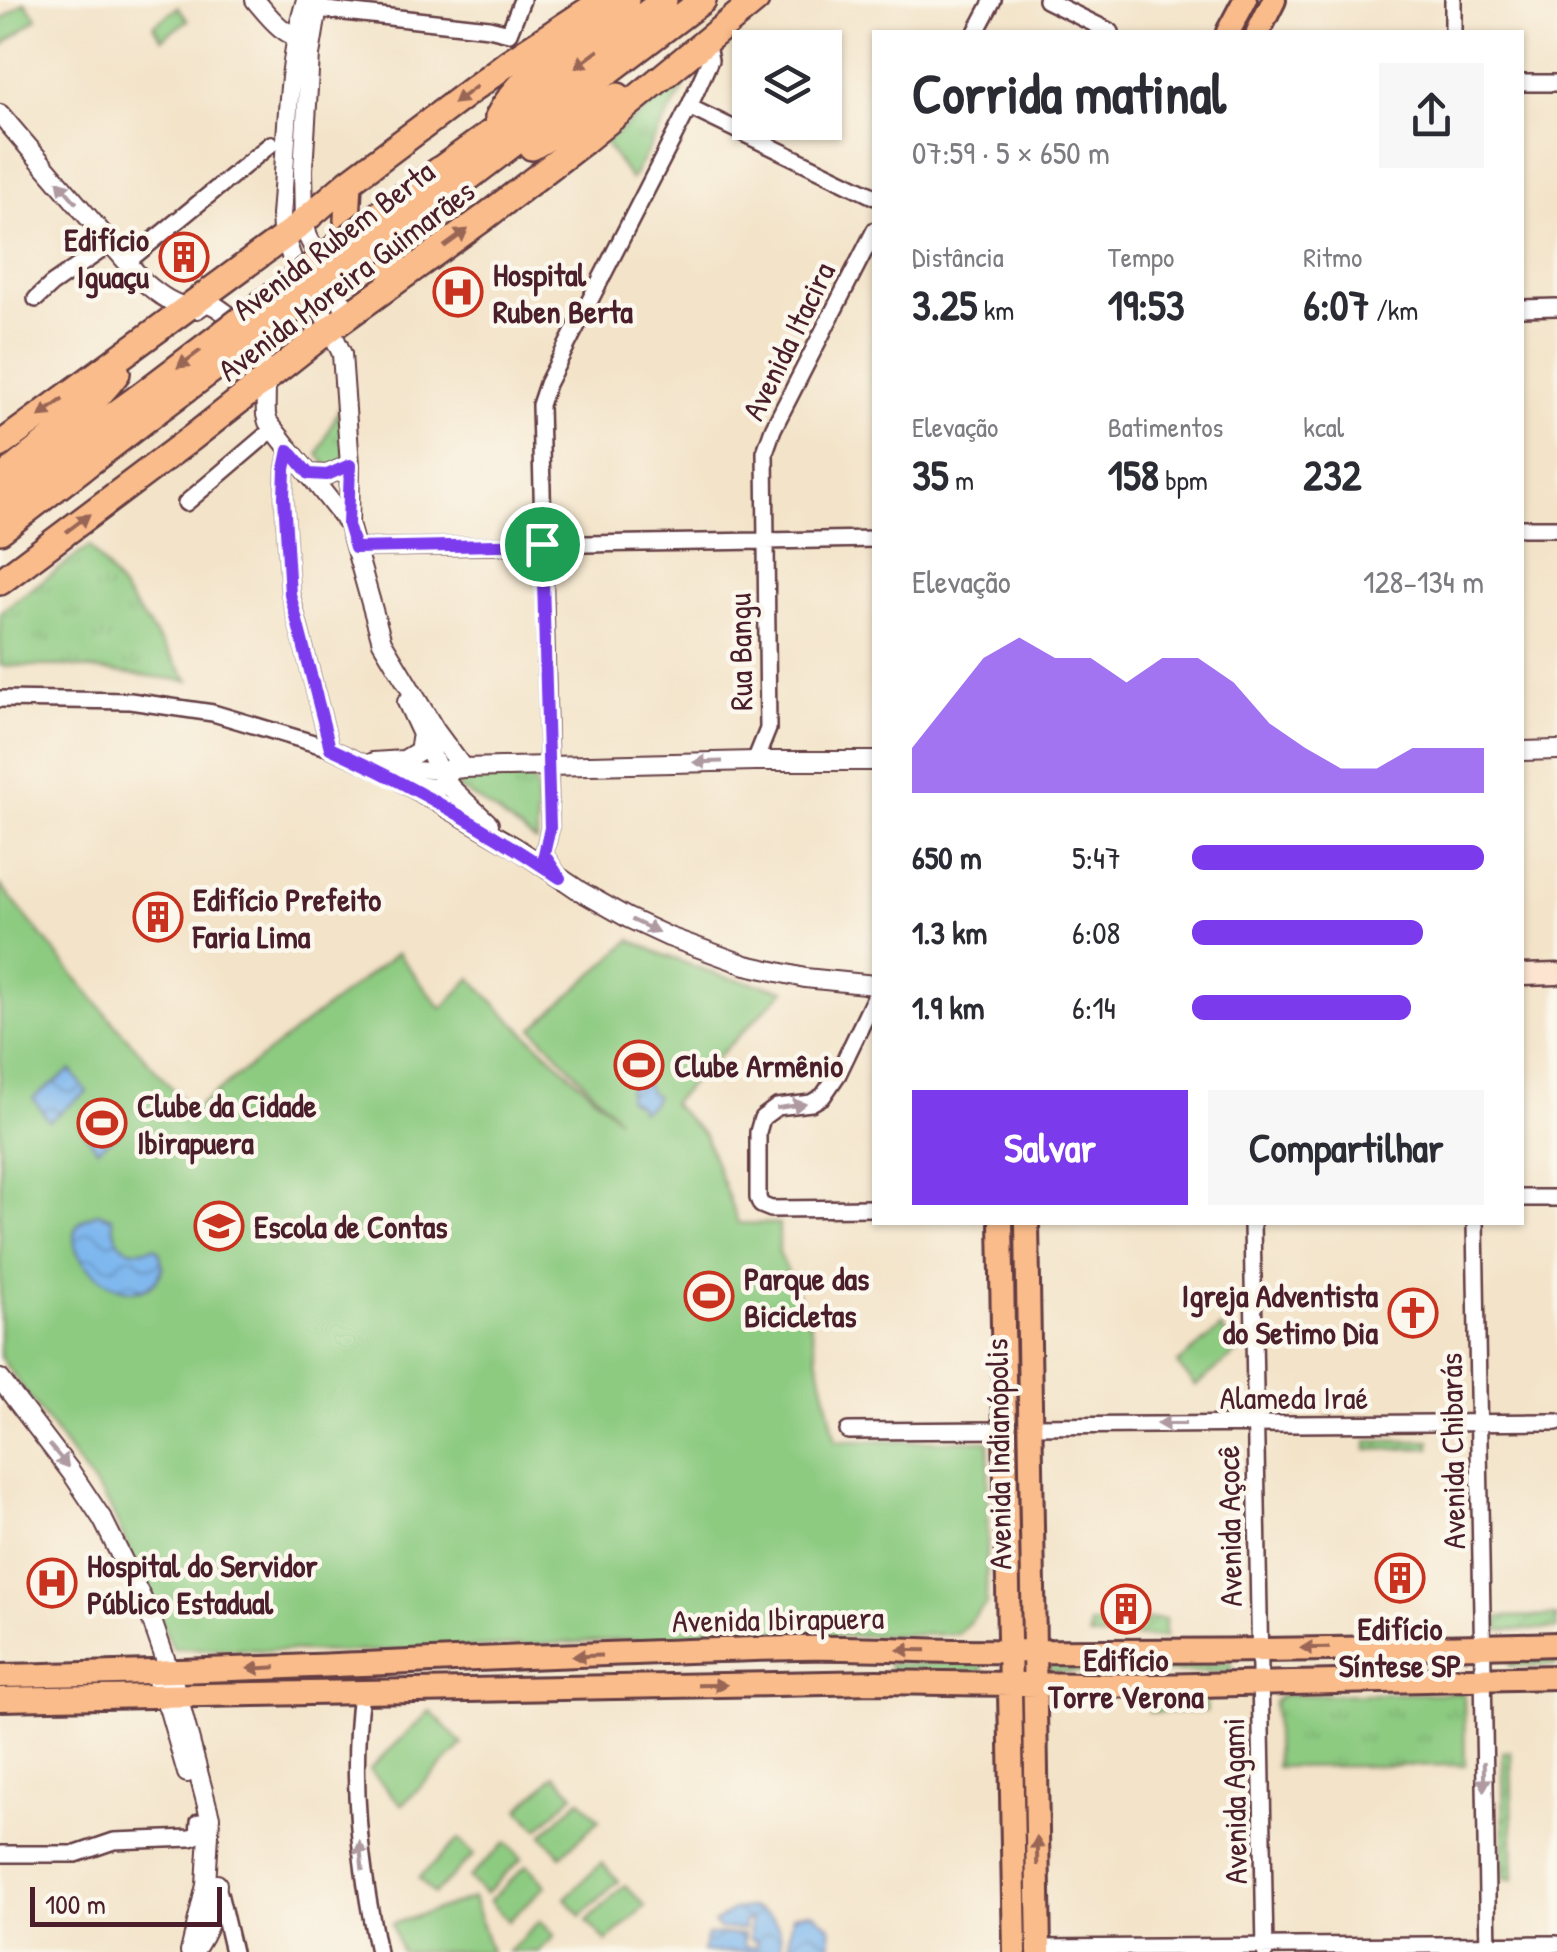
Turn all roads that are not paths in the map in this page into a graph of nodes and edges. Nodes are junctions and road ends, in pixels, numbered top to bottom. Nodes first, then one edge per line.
1 (255, 0) edge
2 (522, 0) edge
3 (604, 0) edge
4 (626, 0) edge
5 (664, 0) edge
6 (703, 0) edge
7 (756, 0) edge
8 (993, 0) edge
9 (1046, 0) edge
10 (1245, 0) edge
11 (1274, 0) edge
12 (1452, 0) edge
13 (314, 3) edge
14 (977, 30) edge
15 (1107, 30) edge
16 (1229, 30) edge
17 (1259, 30) edge
18 (1453, 30) edge
19 (716, 32) junction
20 (305, 40) junction
21 (516, 43) junction
22 (1524, 83) edge
23 (1557, 83) edge
24 (689, 106) junction
25 (0, 114) edge
26 (488, 135) junction
27 (271, 144) dead end
28 (470, 178) junction
29 (349, 182) junction
30 (872, 196) edge
31 (414, 203) junction
32 (294, 229) junction
33 (872, 236) edge
34 (100, 252) dead end
35 (127, 262) junction
36 (409, 272) junction
37 (36, 299) dead end
38 (1557, 307) edge
39 (186, 308) junction
40 (1524, 308) edge
41 (340, 322) junction
42 (124, 355) junction
43 (266, 380) junction
44 (273, 429) junction
45 (0, 445) edge
46 (289, 450) junction
47 (350, 465) junction
48 (309, 474) junction
49 (0, 480) edge
50 (186, 503) dead end
51 (0, 524) edge
52 (348, 525) junction
53 (1524, 528) edge
54 (1557, 528) edge
55 (872, 539) edge
56 (766, 541) junction
57 (542, 544) junction
58 (355, 548) junction
59 (0, 582) edge
60 (400, 673) junction
61 (0, 699) edge
62 (422, 733) junction
63 (330, 748) junction
64 (1557, 750) edge
65 (1524, 751) edge
66 (351, 757) junction
67 (756, 761) junction
68 (872, 761) edge
69 (373, 762) junction
70 (549, 767) junction
71 (464, 768) junction
72 (440, 771) junction
73 (401, 781) junction
74 (451, 788) junction
75 (528, 852) junction
76 (1557, 974) edge
77 (1524, 975) edge
78 (872, 986) edge
79 (872, 1004) edge
80 (1524, 1198) edge
81 (1557, 1198) edge
82 (872, 1208) edge
83 (1001, 1225) edge
84 (1027, 1225) edge
85 (1252, 1225) edge
86 (1475, 1225) edge
87 (0, 1378) edge
88 (1557, 1422) edge
89 (1478, 1423) junction
90 (1255, 1424) junction
91 (1030, 1426) junction
92 (1004, 1430) junction
93 (848, 1432) dead end
94 (1008, 1605) junction
95 (1557, 1644) edge
96 (1483, 1646) junction
97 (162, 1650) joint
98 (1009, 1650) junction
99 (1034, 1650) junction
100 (1259, 1650) junction
101 (958, 1651) junction
102 (0, 1676) edge
103 (1557, 1677) edge
104 (1482, 1679) junction
105 (163, 1682) junction
106 (1010, 1685) junction
107 (1036, 1685) junction
108 (1259, 1685) junction
109 (361, 1693) junction
110 (0, 1699) edge
111 (200, 1832) junction
112 (0, 1854) edge
113 (212, 1887) junction
114 (1014, 1898) junction
115 (1557, 1944) edge
116 (1488, 1948) edge
117 (1039, 1950) edge
118 (1152, 1950) edge
119 (1264, 1950) edge
120 (191, 1952) edge
121 (233, 1952) edge
122 (378, 1952) edge
123 (1015, 1952) edge

1 - 20 street
2 - 21 street
3 - 21 highway, Avenida Rubem Berta
4 - 26 highway
5 -> 26 highway, Avenida Rubem Berta
6 - 28 highway, Avenida Rubem Berta
7 - 19 highway
8 - 14 street
9 - 15 street
10 - 16 main road
11 - 17 main road
12 - 18 street
13 - 20 street
13 - 21 street
19 - 24 street
19 - 28 highway
36 -> 19 highway, Avenida Moreira Guimarães
20 - 32 street
21 -> 29 highway, Avenida Rubem Berta
22 - 23 street
24 - 30 street
24 - 57 street
35 -> 25 street
26 - 31 highway, Avenida Rubem Berta
27 - 35 street
28 - 31 highway, Avenida Rubem Berta
29 - 32 highway, Avenida Rubem Berta
29 - 36 highway
31 - 51 highway, Avenida Rubem Berta, bridge
32 - 39 highway, Avenida Rubem Berta
32 - 41 street
33 - 56 street, Avenida Itacira
34 - 37 street
35 - 39 street
36 - 41 highway, Avenida Moreira Guimarães
38 - 40 street
39 - 42 highway, Avenida Rubem Berta
39 - 43 street
41 - 43 highway, Avenida Moreira Guimarães
41 - 47 street
42 -> 45 highway, Avenida Rubem Berta
42 - 49 highway
43 - 44 street
59 -> 43 highway, Avenida Moreira Guimarães
44 - 46 street
44 - 50 street
46 - 48 street
46 - 63 street
47 - 48 street
47 - 52 street
48 - 52 street
52 - 58 street
53 - 54 street
55 - 56 street
56 - 57 street
56 - 67 street, Rua Bangu
57 - 58 street
57 - 70 street
58 - 60 street
60 - 62 street
60 - 71 street
61 - 63 street
62 - 69 street
62 - 72 street
63 - 66 street
64 - 65 street
66 - 69 street
66 - 73 street
67 - 68 street
67 -> 70 street
69 - 72 street
70 - 71 street
70 - 75 street
71 - 72 street
72 - 74 street
73 - 74 street
73 - 75 street
74 - 75 street
75 -> 78 street
76 - 77 main road
82 -> 79 street
80 - 81 street
83 - 92 main road, Avenida Indianópolis
84 - 91 main road, Avenida Indianópolis
85 - 90 street, Avenida Açocê
86 - 89 street, Avenida Chibarás
87 -> 97 street
88 - 89 street, Alameda Iraé
89 - 90 street, Alameda Iraé
89 - 96 street, Avenida Chibarás
90 -> 91 street, Alameda Iraé
90 - 100 street, Avenida Açocê
91 - 99 main road, Avenida Indianópolis
92 - 93 street
92 - 94 main road, Avenida Indianópolis
94 - 98 main road, Avenida Indianópolis
94 - 101 main road
95 - 96 main road, Avenida Ibirapuera
96 -> 100 main road, Avenida Ibirapuera
96 - 104 street, Avenida Chibarás
97 - 105 main road
98 - 99 main road, Avenida Ibirapuera
98 - 101 main road, Avenida Ibirapuera
98 - 106 main road, Avenida Indianópolis
99 - 100 main road, Avenida Ibirapuera
99 - 107 main road, Avenida Indianópolis
100 - 108 street, Avenida Agami
101 -> 105 main road, Avenida Ibirapuera
102 - 105 main road, Avenida Ibirapuera
103 - 104 main road, Avenida Ibirapuera
104 - 108 main road, Avenida Ibirapuera
104 -> 116 street, Avenida Chibarás
105 - 109 main road, Avenida Ibirapuera
105 - 110 main road, Avenida Ibirapuera
105 - 111 street
106 - 107 main road, Avenida Ibirapuera
109 -> 106 main road, Avenida Ibirapuera
106 - 114 main road, Avenida Indianópolis
107 - 108 main road, Avenida Ibirapuera
117 -> 107 main road, Avenida Indianópolis
108 - 119 street, Avenida Agami
122 -> 109 street
111 - 112 street
111 - 113 street
113 - 120 street
113 - 121 street
114 - 117 main road
114 - 123 main road, Avenida Indianópolis
115 - 116 street
116 - 119 street
117 - 118 street
118 - 119 street

